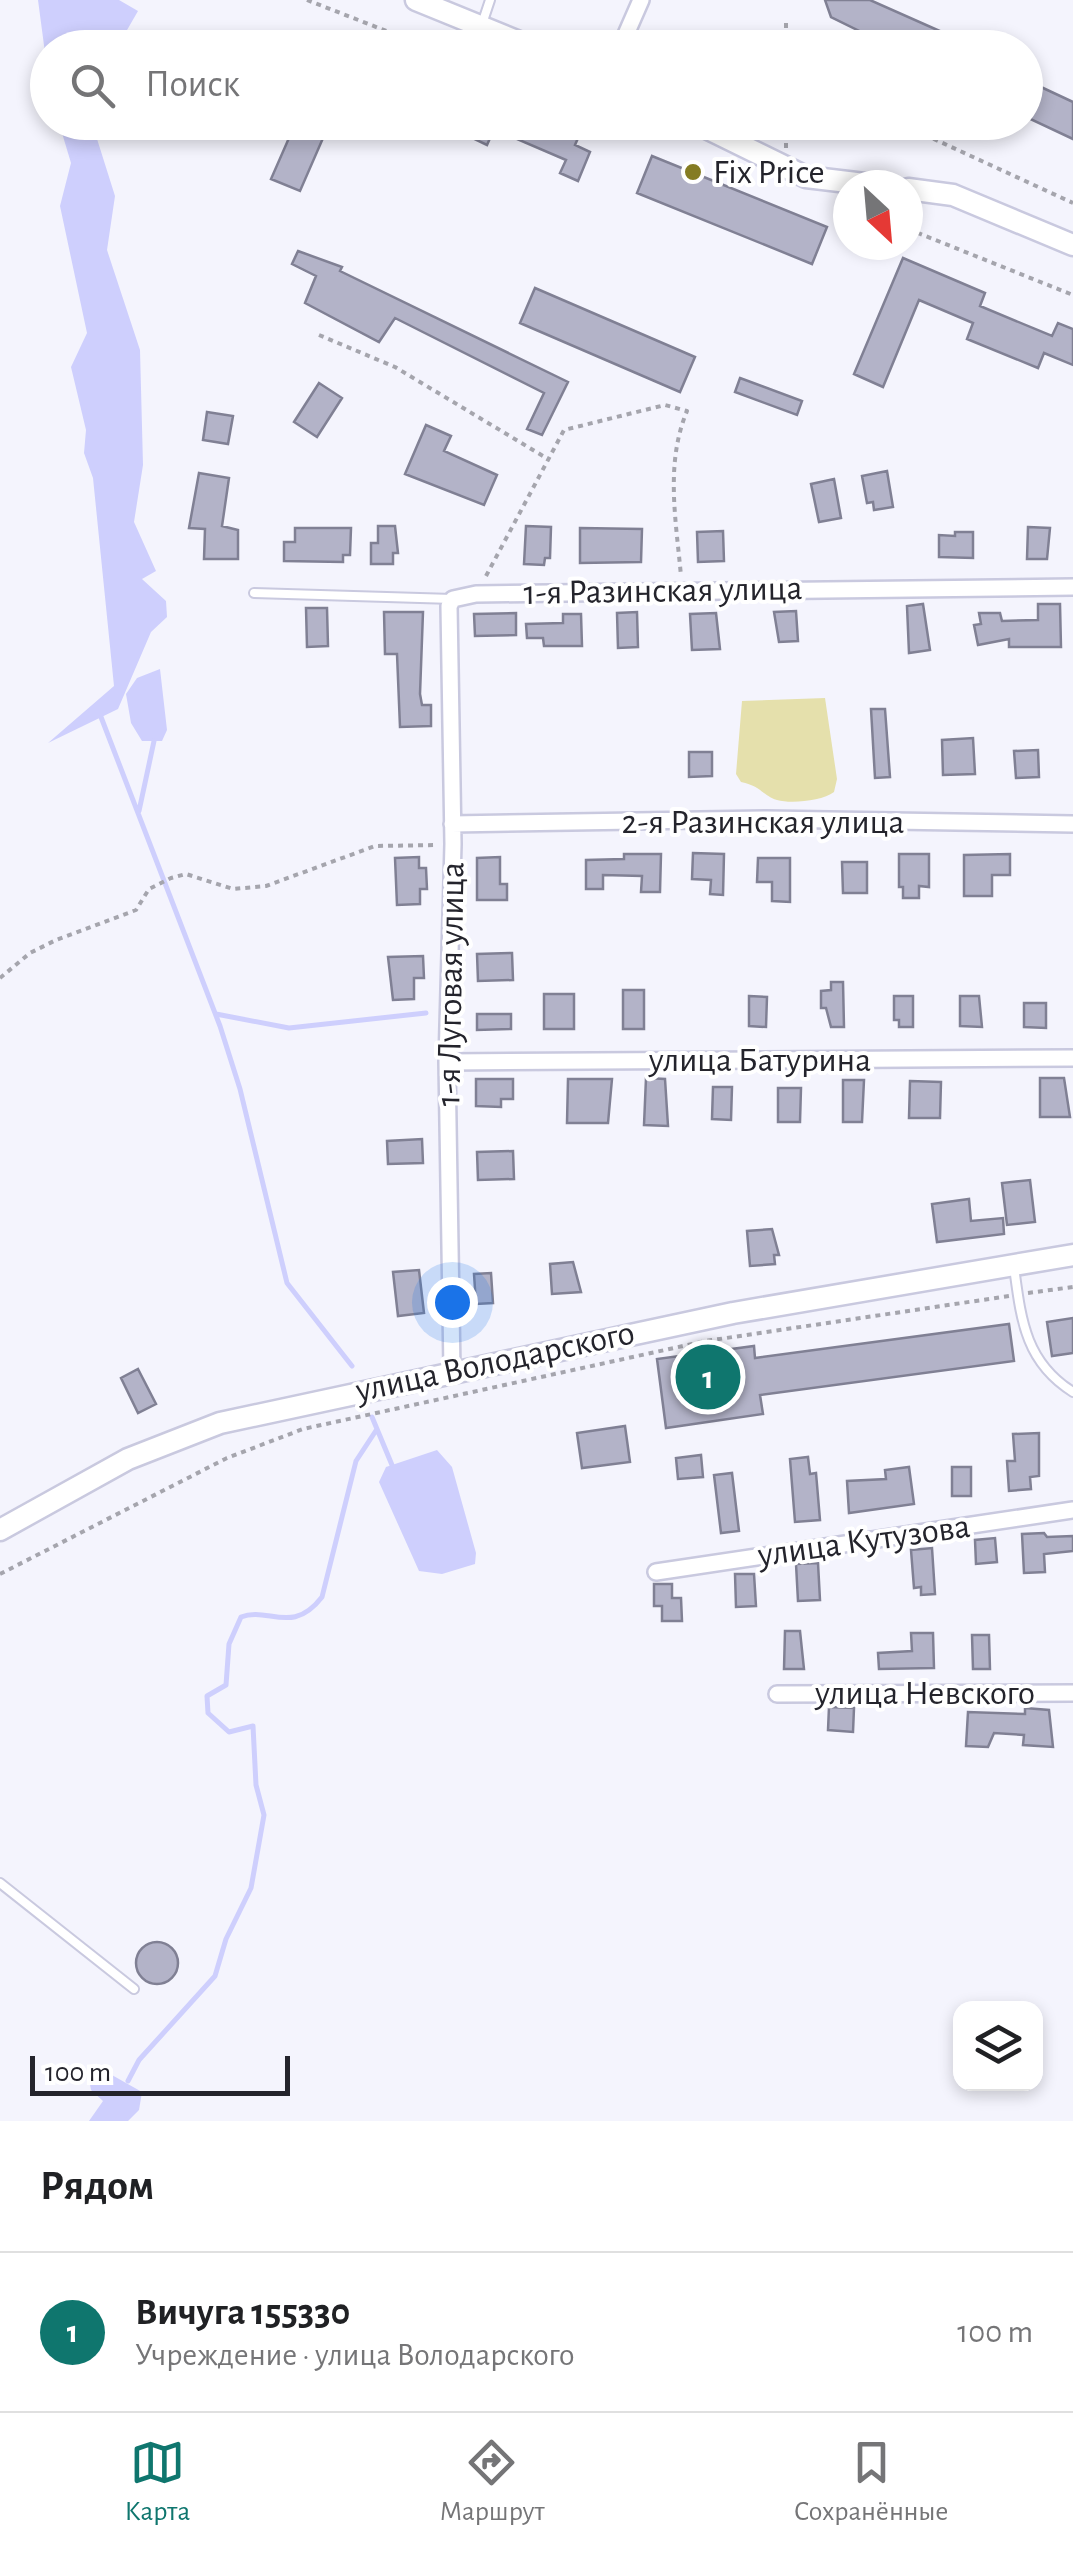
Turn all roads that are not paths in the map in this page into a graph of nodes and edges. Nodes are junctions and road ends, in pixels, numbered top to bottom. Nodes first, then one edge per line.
1 (416, 0) edge
2 (490, 0) edge
3 (641, 0) edge
4 (482, 24) junction
5 (495, 30) edge
6 (628, 30) edge
7 (731, 140) edge
8 (833, 180) edge
9 (923, 192) edge
10 (1073, 244) edge
11 (1073, 587) edge
12 (254, 593) dead end
13 (453, 599) junction
14 (452, 824) junction
15 (1073, 824) edge
16 (1073, 1058) edge
17 (447, 1062) junction
18 (1073, 1254) edge
19 (1014, 1265) junction
20 (452, 1370) junction
21 (1073, 1392) edge
22 (1073, 1510) edge
23 (0, 1530) edge
24 (656, 1572) dead end
25 (1073, 1693) edge
26 (777, 1694) dead end
27 (0, 1883) edge
28 (134, 1989) dead end

1 - 4 main road
2 - 4 lane
3 - 6 street
4 - 5 main road
7 - 8 main road
9 - 10 main road
11 - 13 street, 1-я Разинская улица
12 - 13 lane, 1-я Разинская улица
13 - 14 street, 1-я Луговая улица
14 - 15 street, 2-я Разинская улица
14 - 17 street, 1-я Луговая улица
16 - 17 street, улица Батурина
17 - 20 street, 1-я Луговая улица
18 - 19 main road, улица Володарского
19 - 20 main road, улица Володарского
19 - 21 lane
20 - 23 main road, улица Володарского
22 - 24 street, улица Кутузова
25 - 26 street, улица Невского
27 - 28 lane

